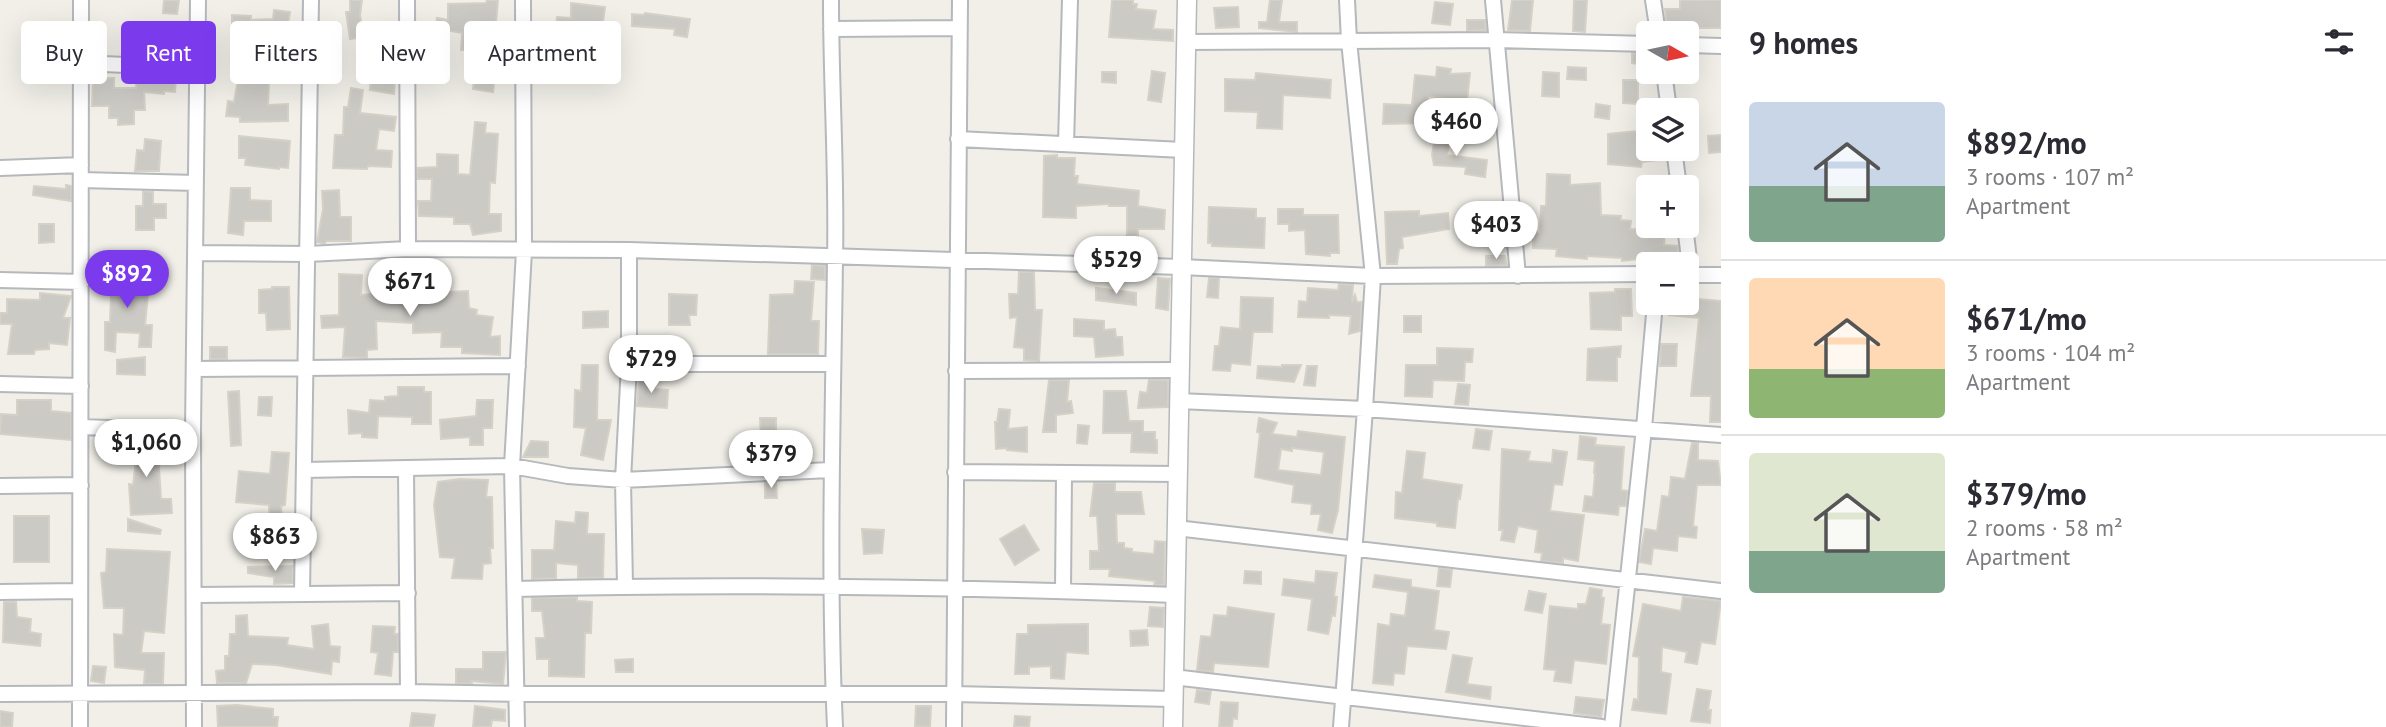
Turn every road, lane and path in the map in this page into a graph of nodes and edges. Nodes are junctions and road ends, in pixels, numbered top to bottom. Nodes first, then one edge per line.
1 (81, 0) edge
2 (198, 0) edge
3 (311, 0) edge
4 (407, 0) edge
5 (523, 0) edge
6 (831, 0) edge
7 (960, 0) edge
8 (1070, 0) edge
9 (1187, 0) edge
10 (1347, 0) edge
11 (1493, 0) edge
12 (1653, 0) edge
13 (80, 21) edge
14 (198, 21) edge
15 (1656, 21) edge
16 (959, 28) junction
17 (831, 29) junction
18 (1495, 40) junction
19 (1349, 41) junction
20 (1186, 42) junction
21 (1636, 44) edge
22 (1699, 45) edge
23 (1721, 46) edge
24 (79, 84) edge
25 (197, 84) edge
26 (958, 139) junction
27 (1066, 144) junction
28 (1183, 150) junction
29 (81, 165) junction
30 (0, 168) edge
31 (81, 180) junction
32 (196, 183) junction
33 (408, 249) junction
34 (629, 250) junction
35 (524, 251) junction
36 (195, 253) junction
37 (308, 254) junction
38 (835, 257) junction
39 (959, 260) junction
40 (1181, 267) junction
41 (1636, 274) edge
42 (1699, 275) edge
43 (1721, 275) edge
44 (1373, 276) junction
45 (1518, 276) junction
46 (0, 280) edge
47 (82, 282) junction
48 (1654, 315) edge
49 (629, 364) junction
50 (833, 364) junction
51 (518, 366) junction
52 (305, 367) junction
53 (194, 369) junction
54 (1179, 370) junction
55 (956, 371) junction
56 (0, 384) edge
57 (81, 386) junction
58 (1178, 401) junction
59 (1365, 410) junction
60 (81, 427) junction
61 (1644, 428) junction
62 (193, 431) junction
63 (1721, 435) edge
64 (512, 466) junction
65 (406, 468) junction
66 (304, 470) junction
67 (830, 470) junction
68 (956, 472) junction
69 (1177, 474) junction
70 (1064, 475) junction
71 (623, 480) junction
72 (81, 485) junction
73 (0, 486) edge
74 (1176, 528) junction
75 (1354, 548) junction
76 (1626, 580) junction
77 (625, 586) junction
78 (830, 587) junction
79 (516, 589) junction
80 (954, 589) junction
81 (80, 591) junction
82 (1063, 591) junction
83 (1721, 591) edge
84 (0, 592) edge
85 (408, 593) junction
86 (302, 594) junction
87 (194, 595) junction
88 (1175, 595) junction
89 (1173, 677) junction
90 (194, 692) junction
91 (408, 692) junction
92 (0, 694) edge
93 (80, 694) junction
94 (517, 694) junction
95 (833, 694) junction
96 (954, 694) junction
97 (1343, 698) junction
98 (1173, 699) junction
99 (80, 727) edge
100 (194, 727) edge
101 (517, 727) edge
102 (835, 727) edge
103 (954, 727) edge
104 (1173, 727) edge
105 (1341, 727) edge
106 (1602, 727) edge
107 (1612, 727) edge

1 - 13 street
2 - 14 street
3 - 37 street
4 - 33 street
5 - 35 street
6 - 17 street
7 - 16 street
8 - 27 street
9 - 20 street
10 - 19 street
11 - 18 street
12 - 15 street
16 - 17 street
16 - 26 street
17 - 38 street
18 - 19 street
18 - 21 street
18 - 45 street
19 - 20 street
19 - 44 street
20 - 28 street
22 - 23 street
24 - 29 street
25 - 32 street
26 - 27 street
26 - 39 street
27 - 28 street
28 - 40 street
29 - 30 street
29 - 31 street
31 - 32 street
31 - 47 street
32 - 36 street
33 - 35 street
33 - 37 street
34 - 35 street
34 - 38 street
34 - 49 street
35 - 51 street
36 - 37 street
36 - 53 street
37 - 52 street
38 - 39 street
38 - 50 street
39 - 40 street
39 - 55 street
40 - 44 street
40 - 54 street
41 - 45 street
42 - 43 street
44 - 45 street
44 - 59 street
46 - 47 street
47 - 57 street
48 - 61 street
49 - 50 street
49 - 71 street
50 - 67 street
51 - 52 street
51 - 64 street
52 - 53 street
52 - 66 street
53 - 62 street
54 - 55 street
54 - 58 street
55 - 68 street
56 - 57 street
57 - 60 street
58 - 59 street
58 - 69 street
59 - 61 street
59 - 75 street
60 - 62 street
60 - 72 street
61 - 63 street
61 - 76 street
62 - 87 street
64 - 65 street
64 - 71 street
64 - 79 street
65 - 66 street
65 - 85 street
66 - 86 street
67 - 71 street
67 - 78 street
68 - 70 street
68 - 80 street
69 - 70 street
69 - 74 street
70 - 82 street
71 - 77 street
72 - 73 street
72 - 81 street
74 - 75 street
74 - 88 street
75 - 76 street
75 - 97 street
76 - 83 street
76 - 107 street
77 - 78 street
77 - 79 street
78 - 80 street
78 - 95 street
79 - 94 street
80 - 82 street
80 - 96 street
81 - 84 street
81 - 93 street
82 - 88 street
85 - 86 street
85 - 91 street
86 - 87 street
87 - 90 street
88 - 89 street
89 - 97 street
89 - 98 street
90 - 91 street
90 - 93 street
90 - 100 street
91 - 94 street
92 - 93 street
93 - 99 street
94 - 95 street
94 - 101 street
95 - 96 street
95 - 102 street
96 - 98 street
96 - 103 street
97 - 105 street
97 - 106 street
98 - 104 street

